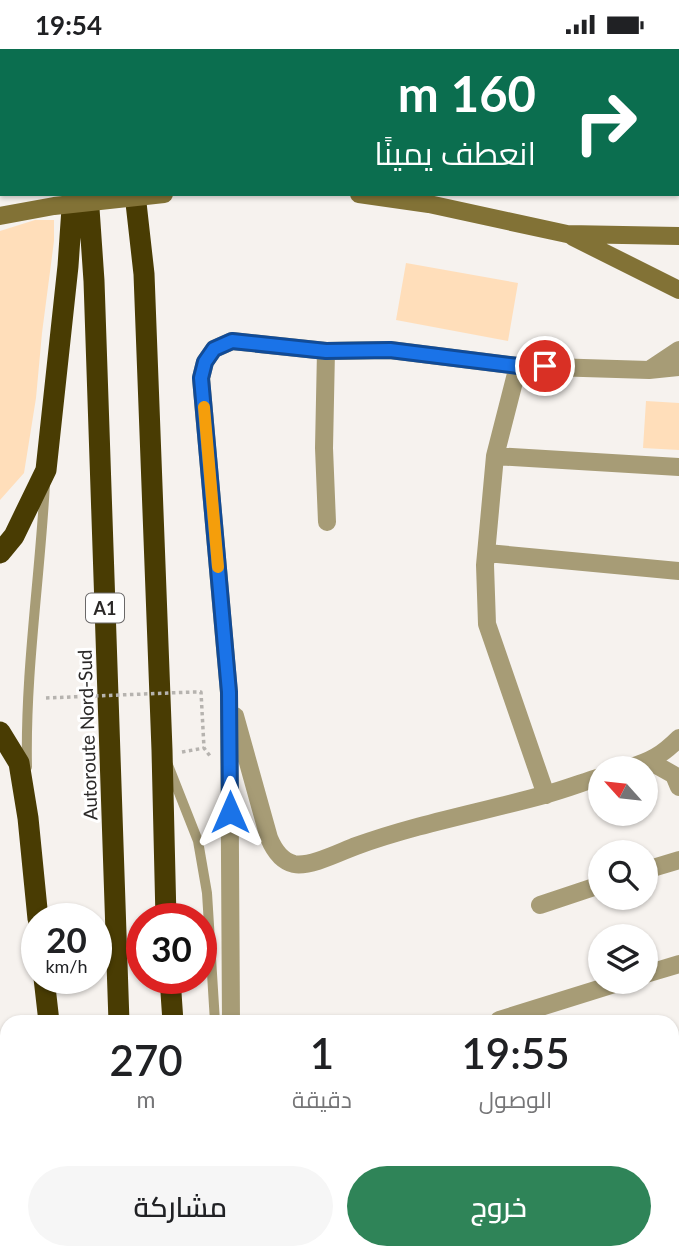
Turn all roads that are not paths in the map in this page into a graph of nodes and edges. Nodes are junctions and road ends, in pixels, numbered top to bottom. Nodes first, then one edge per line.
1 (73, 196) edge
2 (88, 196) edge
3 (135, 196) edge
4 (146, 196) edge
5 (151, 196) edge
6 (373, 196) edge
7 (0, 216) edge
8 (567, 234) junction
9 (679, 236) edge
10 (144, 274) junction
11 (679, 290) edge
12 (679, 349) edge
13 (326, 351) junction
14 (518, 366) junction
15 (679, 367) edge
16 (649, 370) junction
17 (495, 456) junction
18 (679, 467) edge
19 (46, 470) junction
20 (327, 522) dead end
21 (0, 530) edge
22 (0, 553) edge
23 (488, 553) junction
24 (679, 571) edge
25 (229, 692) junction
26 (0, 732) edge
27 (679, 738) edge
28 (163, 750) junction
29 (658, 756) edge
30 (658, 766) edge
31 (588, 781) edge
32 (679, 787) edge
33 (546, 795) junction
34 (29, 818) junction
35 (679, 860) edge
36 (658, 866) edge
37 (588, 889) edge
38 (37, 903) edge
39 (166, 903) edge
40 (540, 905) dead end
41 (679, 964) edge
42 (658, 970) edge
43 (588, 992) edge
44 (45, 994) edge
45 (171, 994) edge
46 (47, 1015) edge
47 (119, 1015) edge
48 (173, 1015) edge
49 (215, 1015) edge
50 (231, 1015) edge
51 (515, 1015) edge

1 - 19 highway
2 - 47 highway, Autoroute Nord-Sud / A1
3 - 10 highway
4 - 7 main road, bridge
5 - 10 highway
6 - 8 main road
8 - 9 main road
8 - 11 main road
10 - 28 highway
12 - 16 street
13 - 14 street
13 - 20 street
13 - 25 street
14 - 16 street
14 - 17 street
15 - 16 street
17 - 18 street
17 - 23 street
19 - 21 highway
19 - 22 highway
19 - 34 lane
23 - 24 street
23 - 33 street
25 - 33 street
25 - 50 street
26 - 34 highway
27 - 29 street
28 - 39 highway
28 - 49 lane
30 - 32 street
31 - 33 street
34 - 38 highway
35 - 36 street
37 - 40 street
41 - 42 street
43 - 51 street
44 - 46 highway
45 - 48 highway

